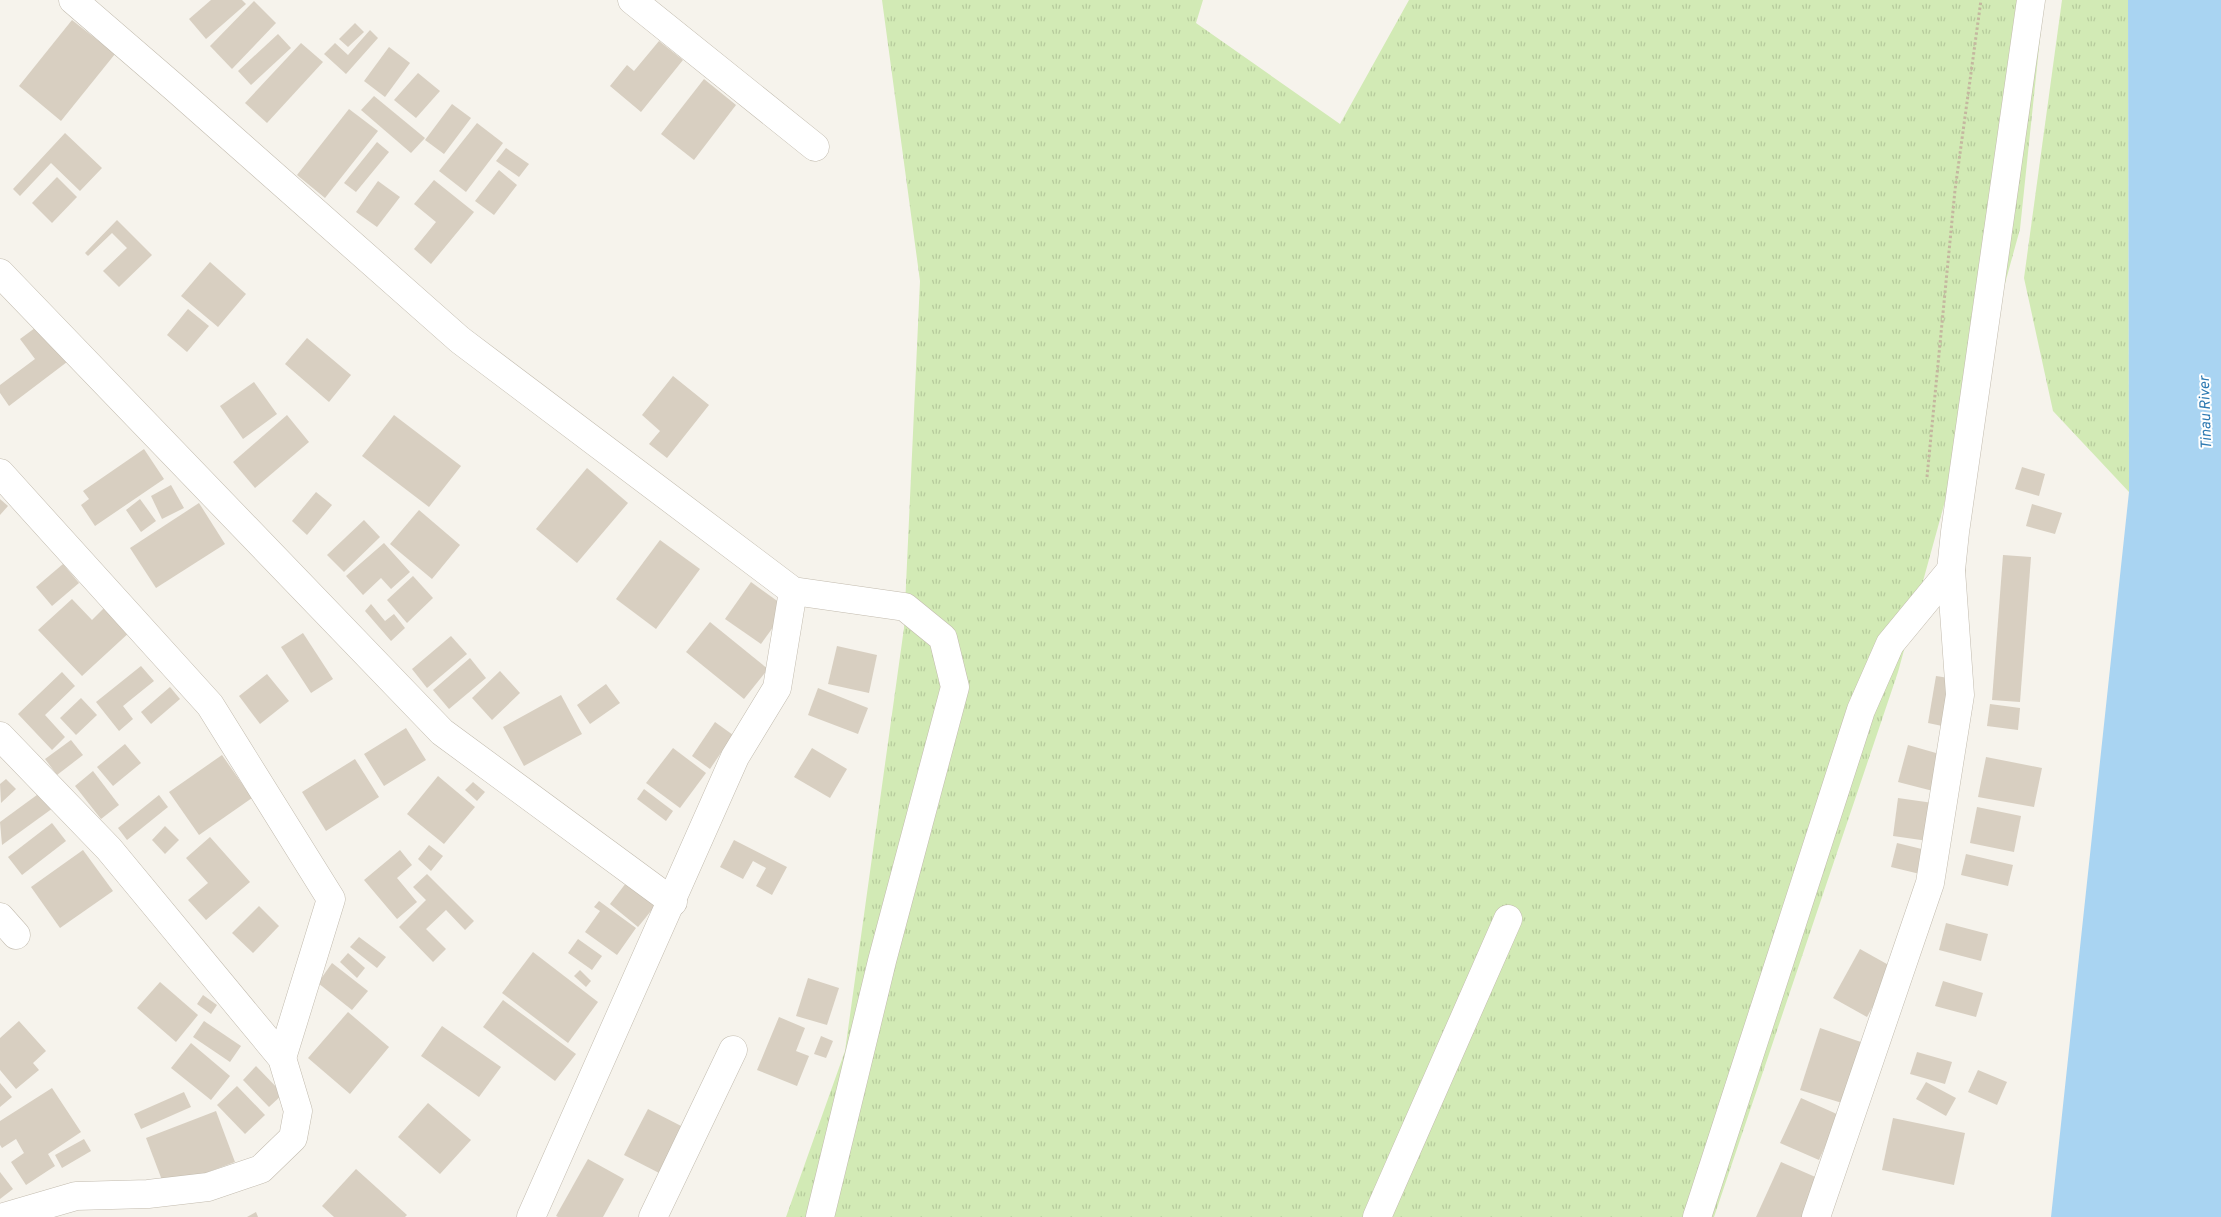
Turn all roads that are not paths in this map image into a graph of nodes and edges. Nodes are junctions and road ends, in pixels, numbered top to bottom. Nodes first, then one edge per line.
1 (73, 0) edge
2 (632, 0) edge
3 (2031, 0) edge
4 (815, 148) dead end
5 (0, 273) edge
6 (0, 472) edge
7 (1951, 570) junction
8 (793, 591) junction
9 (0, 736) edge
10 (672, 902) junction
11 (1508, 919) dead end
12 (733, 1050) dead end
13 (282, 1058) junction
14 (4, 1217) edge
15 (531, 1217) edge
16 (653, 1217) edge
17 (820, 1217) edge
18 (1377, 1217) edge
19 (1697, 1217) edge
20 (1816, 1217) edge

1 - 8 street
2 - 4 street
3 - 7 street
5 - 10 street
6 - 13 street
7 - 19 street
7 - 20 street
8 - 10 street
8 - 17 street
9 - 13 street
10 - 15 street
11 - 18 street
12 - 16 street
13 - 14 street

